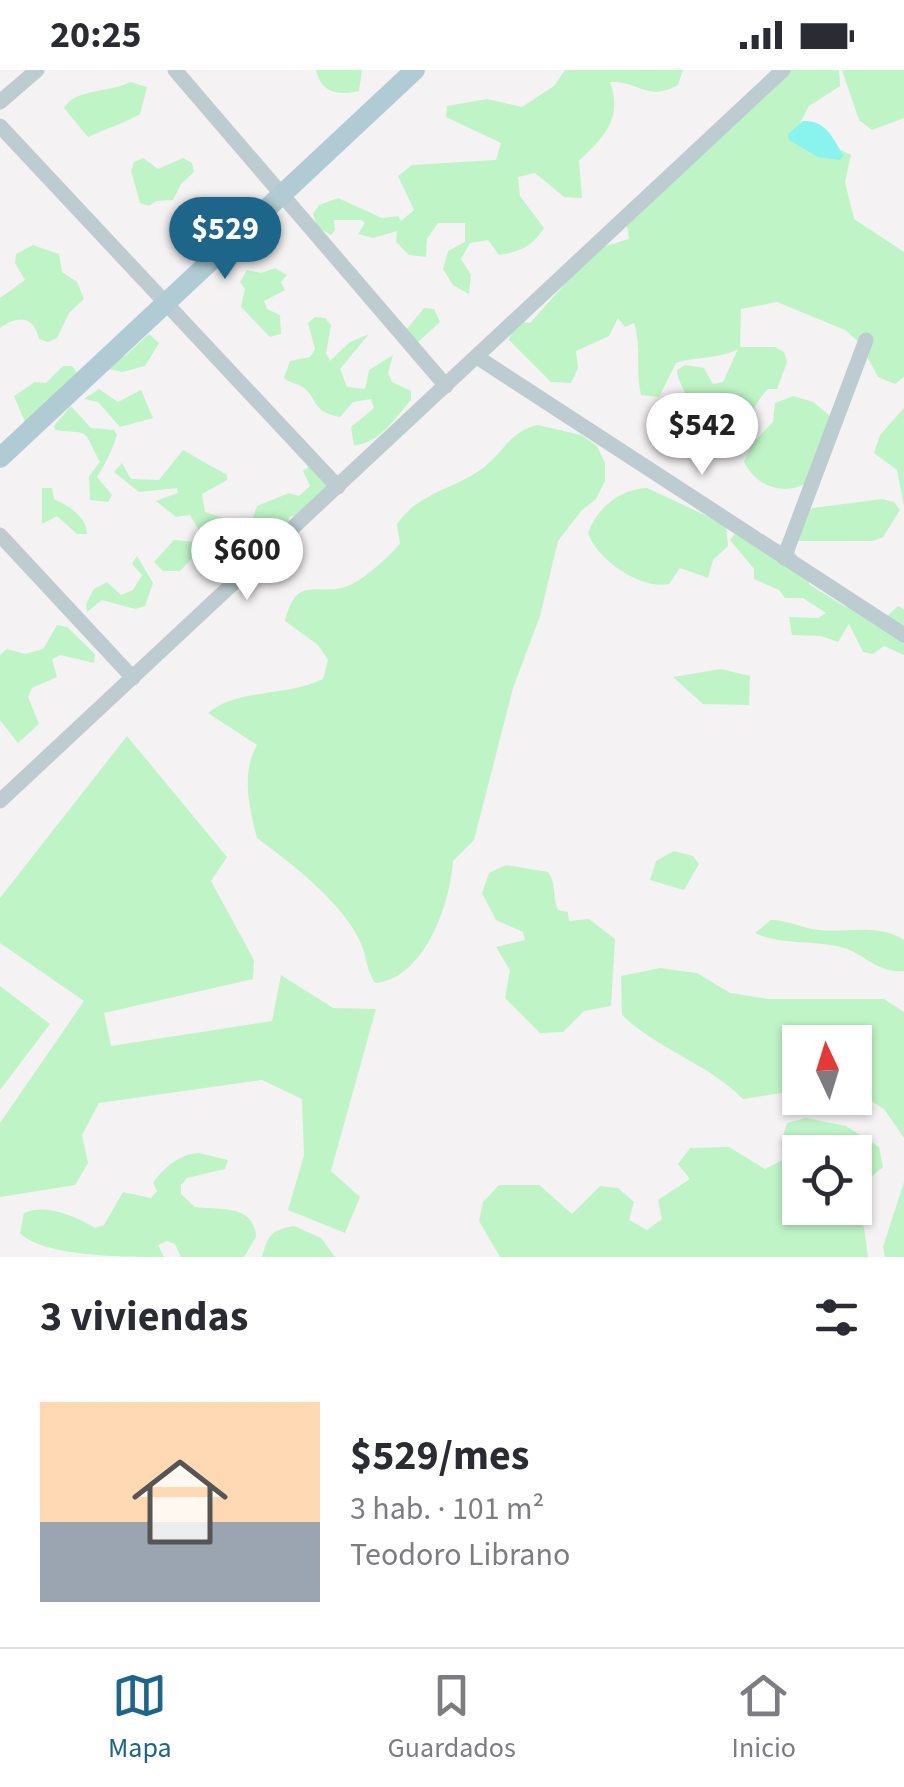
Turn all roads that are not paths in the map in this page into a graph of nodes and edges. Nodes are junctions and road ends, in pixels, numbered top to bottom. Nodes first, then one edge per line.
1 (37, 70) edge
2 (175, 70) edge
3 (415, 70) edge
4 (780, 71) edge
5 (0, 102) edge
6 (0, 126) edge
7 (283, 194) junction
8 (166, 304) junction
9 (866, 340) dead end
10 (477, 356) junction
11 (446, 386) junction
12 (0, 458) edge
13 (338, 487) junction
14 (0, 536) edge
15 (784, 558) junction
16 (904, 635) edge
17 (133, 678) junction
18 (0, 802) edge

1 - 5 street
2 - 7 street
3 - 7 main road
4 - 10 street
6 - 8 street
7 - 8 main road
7 - 11 street
8 - 12 main road
8 - 13 street
9 - 15 street
10 - 11 street
10 - 15 street
11 - 13 street
13 - 17 street
14 - 17 street
15 - 16 street
17 - 18 street

